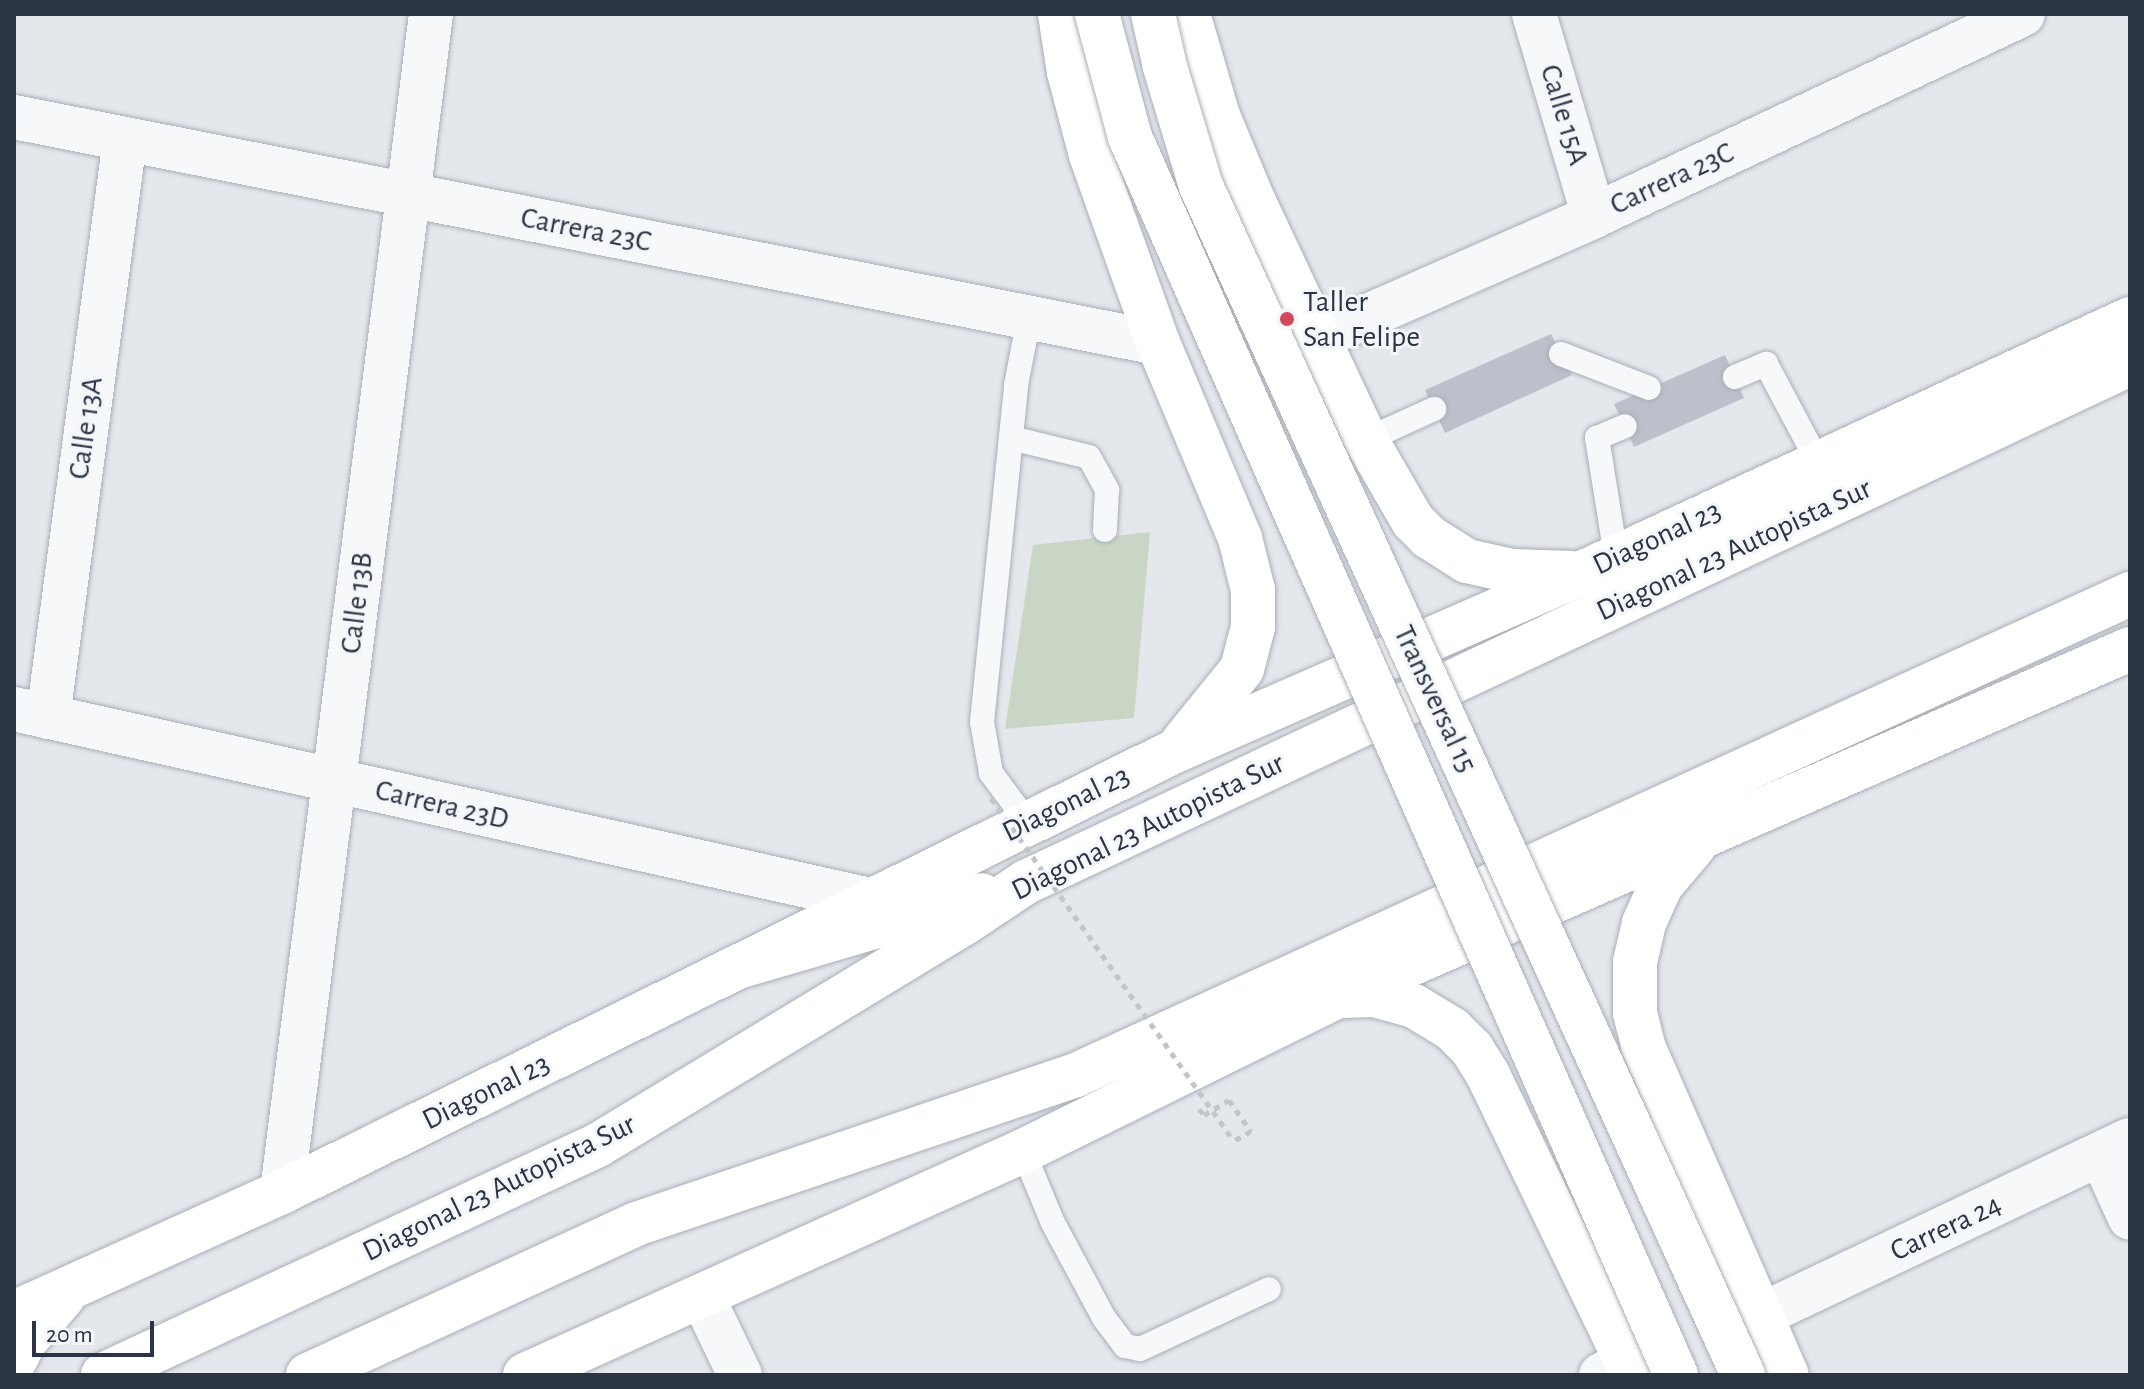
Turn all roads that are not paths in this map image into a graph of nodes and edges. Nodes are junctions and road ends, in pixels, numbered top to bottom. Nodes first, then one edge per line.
1 (431, 14) edge
2 (1060, 14) edge
3 (1097, 14) edge
4 (1153, 14) edge
5 (1188, 14) edge
6 (1534, 14) edge
7 (2023, 14) edge
8 (14, 117) edge
9 (125, 139) junction
10 (408, 195) junction
11 (1594, 216) junction
12 (1029, 318) junction
13 (2130, 319) edge
14 (1318, 338) junction
15 (1158, 343) junction
16 (1561, 354) dead end
17 (2130, 364) edge
18 (1735, 377) dead end
19 (1649, 388) dead end
20 (1434, 409) dead end
21 (1625, 426) dead end
22 (1011, 438) junction
23 (1366, 440) junction
24 (1818, 462) junction
25 (1105, 530) dead end
26 (1599, 565) junction
27 (2130, 594) edge
28 (2130, 649) edge
29 (31, 713) edge
30 (1175, 751) junction
31 (334, 780) junction
32 (1028, 823) junction
33 (1701, 839) junction
34 (1026, 882) junction
35 (870, 900) junction
36 (738, 967) junction
37 (1338, 996) junction
38 (2115, 1147) edge
39 (1023, 1151) junction
40 (282, 1192) junction
41 (2130, 1218) edge
42 (76, 1283) junction
43 (1269, 1289) dead end
44 (702, 1296) junction
45 (19, 1306) edge
46 (1761, 1315) junction
47 (14, 1362) edge
48 (1620, 1371) edge
49 (103, 1375) edge
50 (308, 1375) edge
51 (525, 1375) edge
52 (740, 1375) edge
53 (1676, 1375) edge
54 (1743, 1375) edge
55 (1787, 1375) edge

1 - 10 street, Calle 13B
2 - 15 street
3 - 53 street, Transversal 15, bridge
4 - 54 street, Transversal 15, bridge
5 - 14 street
6 - 11 street, Calle 15A
7 - 11 street, Carrera 23C
8 - 9 street, Carrera 23C
9 - 10 street, Carrera 23C
9 - 29 street, Calle 13A
10 - 12 street, Carrera 23C
10 - 31 street, Calle 13B
11 - 14 street, Carrera 23C
12 - 15 street, Carrera 23C
12 - 22 lane
13 - 24 street, Diagonal 23
14 - 23 street
15 - 30 street
16 - 19 lane
17 - 34 street, Diagonal 23 Autopista Sur
18 - 24 lane
20 - 23 lane
21 - 26 lane
22 - 25 lane
22 - 32 lane
23 - 26 street
24 - 26 street, Diagonal 23
26 - 30 street, Diagonal 23
27 - 50 street
28 - 33 street
29 - 31 street, Carrera 23D
30 - 32 street, Diagonal 23
31 - 35 street, Carrera 23D
31 - 40 street, Calle 13B
32 - 35 street, Diagonal 23
33 - 37 street
33 - 46 street
34 - 36 street
34 - 49 street, Diagonal 23 Autopista Sur
35 - 36 street, Diagonal 23
36 - 40 street, Diagonal 23
37 - 39 street
37 - 48 street
38 - 41 street
38 - 46 street, Carrera 24
39 - 43 lane
39 - 44 street
40 - 42 street, Diagonal 23
42 - 45 street
42 - 47 street
44 - 51 street
44 - 52 street
46 - 55 street

